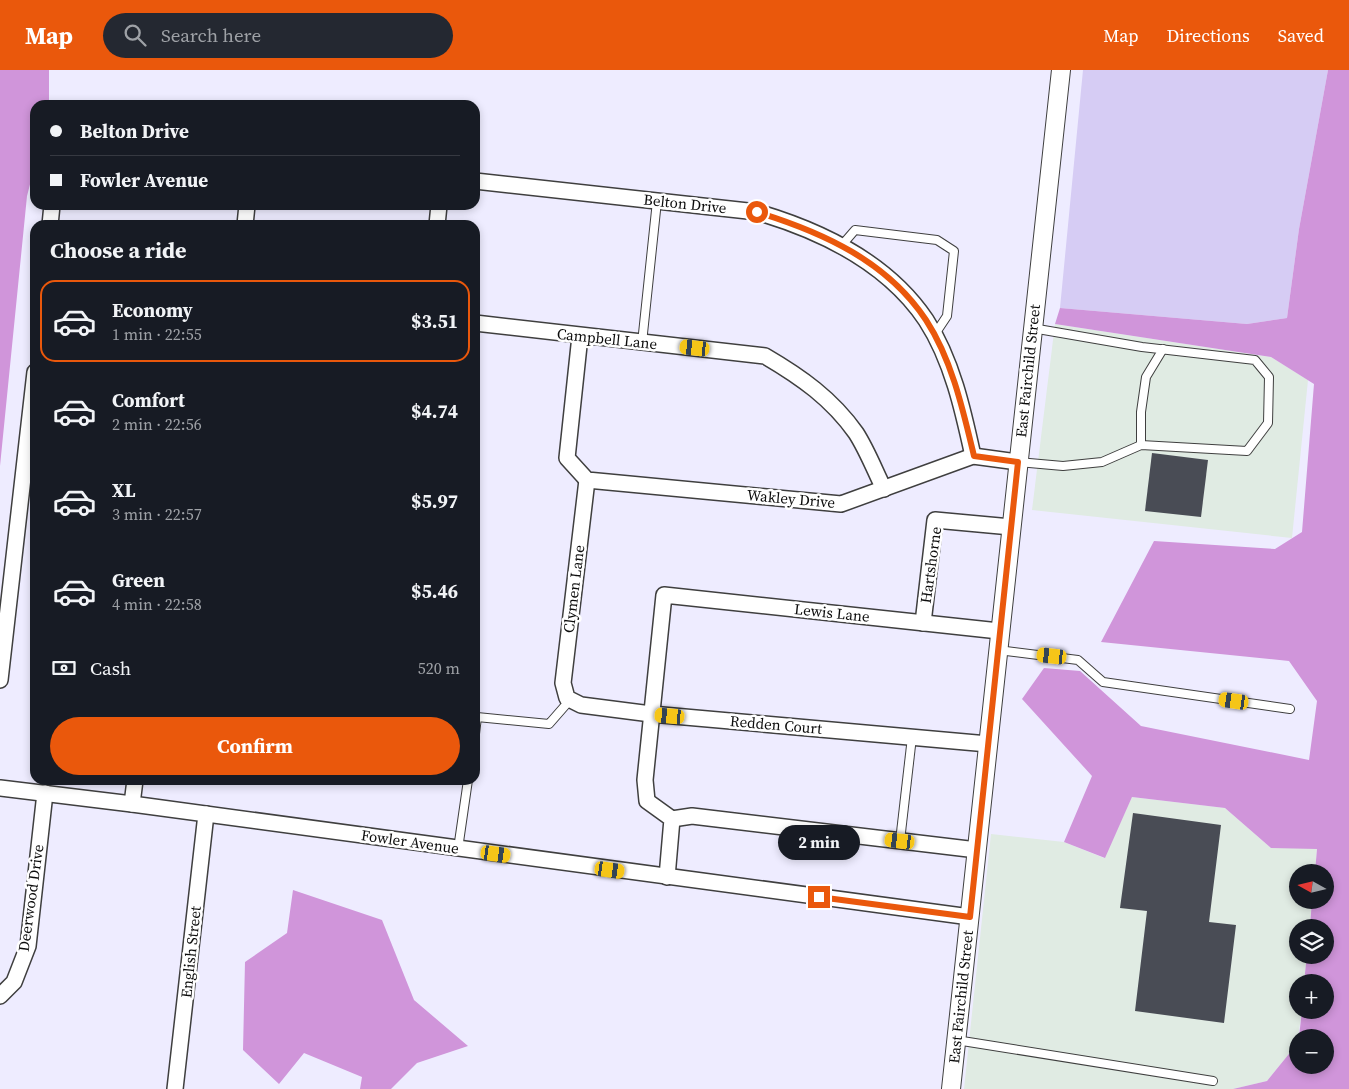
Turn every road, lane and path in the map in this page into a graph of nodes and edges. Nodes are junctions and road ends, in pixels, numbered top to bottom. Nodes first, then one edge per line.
1 (1061, 70) edge
2 (480, 182) edge
3 (657, 201) junction
4 (842, 245) junction
5 (480, 324) edge
6 (1032, 328) junction
7 (580, 336) junction
8 (933, 336) junction
9 (642, 343) junction
10 (1162, 349) junction
11 (30, 416) edge
12 (1141, 446) junction
13 (974, 456) junction
14 (1018, 462) junction
15 (587, 480) junction
16 (884, 489) junction
17 (1011, 527) junction
18 (923, 623) junction
19 (999, 631) junction
20 (997, 650) junction
21 (0, 680) edge
22 (569, 699) junction
23 (1290, 709) dead end
24 (651, 714) junction
25 (480, 717) edge
26 (912, 737) junction
27 (988, 744) junction
28 (134, 785) edge
29 (467, 785) edge
30 (0, 788) edge
31 (45, 794) junction
32 (132, 804) junction
33 (206, 814) junction
34 (672, 819) junction
35 (900, 841) junction
36 (458, 849) junction
37 (977, 850) junction
38 (667, 877) junction
39 (970, 917) junction
40 (0, 996) edge
41 (956, 1040) junction
42 (1214, 1081) dead end
43 (175, 1089) edge
44 (951, 1089) edge

1 - 6 street, East Fairchild Street
2 - 3 street, Belton Drive
3 - 4 street, Belton Drive
3 - 9 lane
4 - 8 street, Belton Drive
4 - 8 lane
5 - 7 street, Campbell Lane
6 - 10 lane
6 - 14 street, East Fairchild Street
7 - 9 street, Campbell Lane
7 - 15 street
8 - 13 street, Belton Drive
9 - 16 street, Campbell Lane
10 - 12 lane
10 - 12 lane
11 - 21 street
12 - 14 lane
13 - 14 street, Wakley Drive
13 - 16 street, Wakley Drive
14 - 17 street, East Fairchild Street
15 - 16 street, Wakley Drive
15 - 22 street, Clymen Lane
17 - 18 street, Hartshorne
17 - 19 street, East Fairchild Street
18 - 19 street, Lewis Lane
18 - 24 street, Lewis Lane
19 - 20 street, East Fairchild Street
20 - 23 lane
20 - 27 street, East Fairchild Street
22 - 24 street, Redden Court
22 - 25 lane
24 - 26 street, Redden Court
24 - 34 street
26 - 27 street, Redden Court
26 - 35 lane
27 - 37 street, East Fairchild Street
28 - 32 street
29 - 36 lane
30 - 31 street, Fowler Avenue
31 - 32 street, Fowler Avenue
31 - 40 street, Deerwood Drive
32 - 33 street, Fowler Avenue
33 - 36 street, Fowler Avenue
33 - 43 street, English Street
34 - 35 street
34 - 38 street
35 - 37 street
36 - 38 street, Fowler Avenue
37 - 39 street, East Fairchild Street
38 - 39 street, Fowler Avenue
39 - 41 street, East Fairchild Street
41 - 42 lane
41 - 44 street, East Fairchild Street

